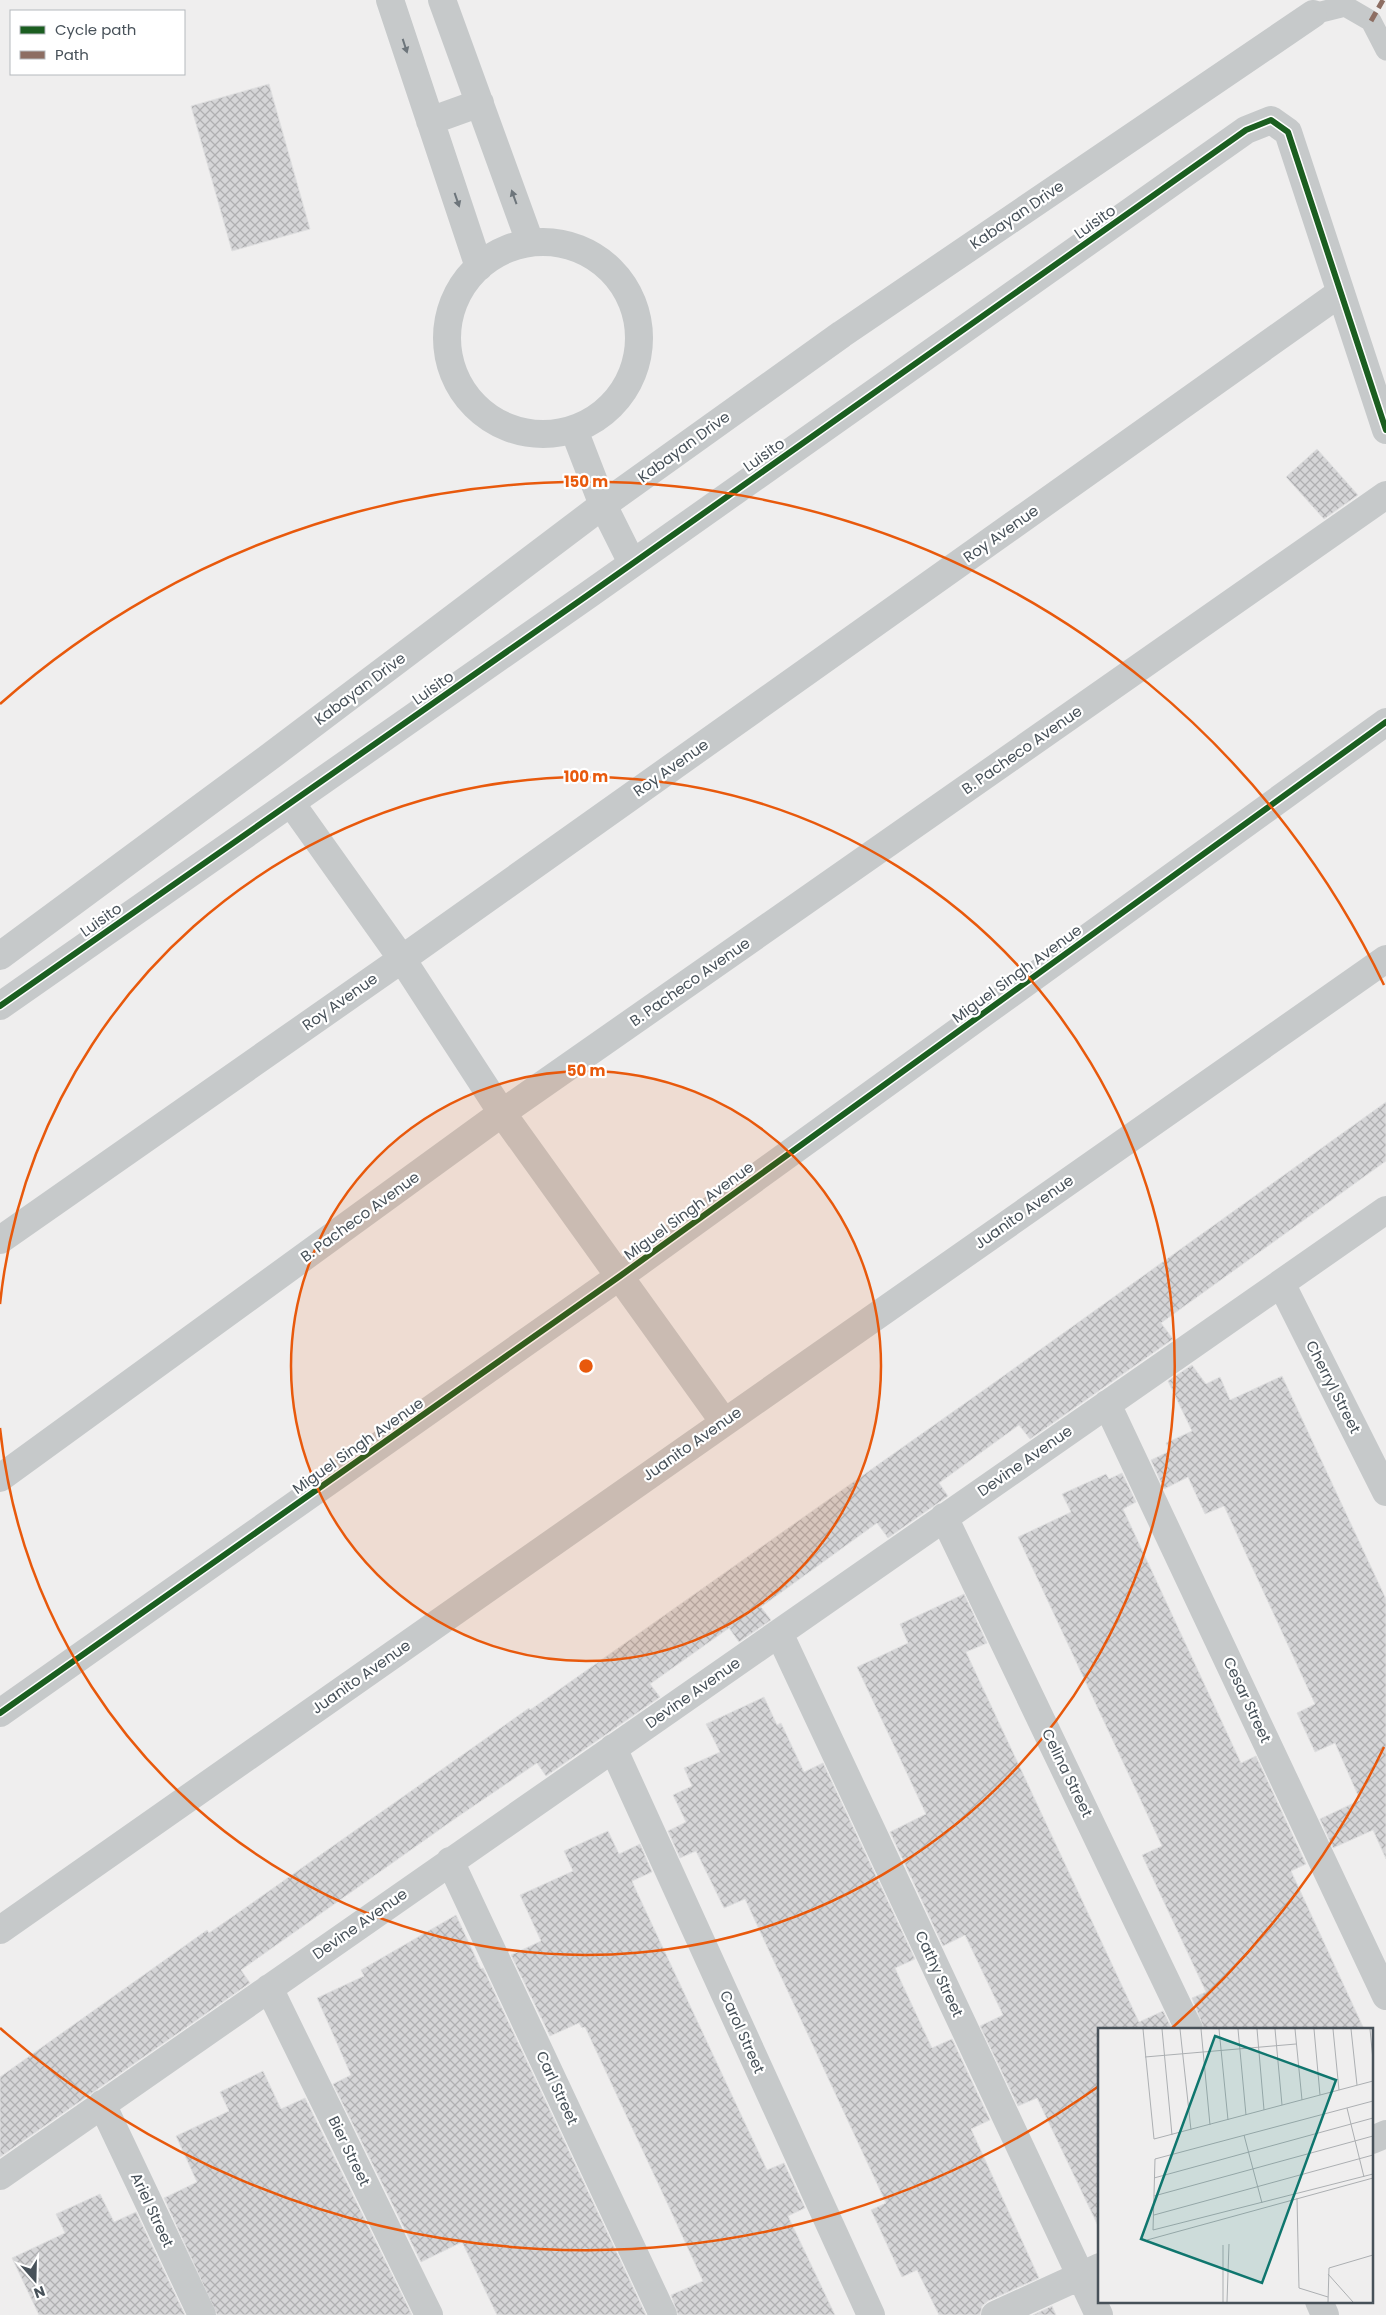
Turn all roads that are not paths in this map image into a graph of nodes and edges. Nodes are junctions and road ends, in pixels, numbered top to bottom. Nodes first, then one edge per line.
1 (390, 0) edge
2 (442, 0) edge
3 (1313, 14) joint
4 (1386, 50) edge
5 (480, 103) junction
6 (430, 121) junction
7 (530, 242) junction
8 (479, 267) junction
9 (1340, 293) junction
10 (574, 430) junction
11 (1386, 430) edge
12 (1386, 495) edge
13 (603, 504) junction
14 (632, 563) junction
15 (1386, 722) edge
16 (292, 803) junction
17 (0, 956) edge
18 (402, 959) junction
19 (1386, 959) edge
20 (0, 1006) edge
21 (502, 1113) junction
22 (1386, 1210) edge
23 (0, 1240) edge
24 (620, 1276) junction
25 (1281, 1283) junction
26 (1107, 1404) junction
27 (724, 1422) junction
28 (0, 1478) edge
29 (1386, 1492) edge
30 (944, 1517) junction
31 (779, 1633) junction
32 (0, 1713) edge
33 (613, 1748) junction
34 (450, 1862) junction
35 (0, 1930) edge
36 (269, 1988) junction
37 (1386, 1996) edge
38 (1189, 2028) edge
39 (102, 2104) junction
40 (1386, 2134) edge
41 (1374, 2139) edge
42 (0, 2176) edge
43 (1090, 2271) edge
44 (1319, 2302) edge
45 (202, 2315) edge
46 (429, 2315) edge
47 (663, 2315) edge
48 (871, 2315) edge
49 (995, 2315) edge
50 (1100, 2315) edge
51 (1325, 2315) edge

1 -> 6 street
2 - 5 street
3 - 4 lane
3 - 13 street, Kabayan Drive
5 - 6 street
7 -> 5 street
6 -> 8 street
7 - 8 street
7 - 10 street
8 - 10 street
9 - 11 street, Luisito
9 - 14 street, Luisito
9 - 18 street, Roy Avenue
10 - 13 street
12 - 21 street, B. Pacheco Avenue
13 - 14 street
13 - 17 street, Kabayan Drive
14 - 16 street, Luisito
15 - 24 street, Miguel Singh Avenue
16 - 18 street
16 - 20 street, Luisito
18 - 21 street
18 - 23 street, Roy Avenue
19 - 27 street, Juanito Avenue
21 - 24 street
21 - 28 street, B. Pacheco Avenue
22 - 25 street, Devine Avenue
24 - 27 street
24 - 32 street, Miguel Singh Avenue
25 - 26 street, Devine Avenue
25 - 29 street, Cherryl Street
26 - 30 street, Devine Avenue
26 - 37 street, Cesar Street
27 - 35 street, Juanito Avenue
30 - 31 street, Devine Avenue
30 - 38 street, Celina Street
31 - 33 street, Devine Avenue
31 - 43 street, Cathy Street
33 - 34 street, Devine Avenue
33 - 48 street, Carol Street
34 - 36 street, Devine Avenue
34 - 47 street, Carl Street
36 - 39 street, Devine Avenue
36 - 46 street, Bier Street
39 - 42 street, Devine Avenue
39 - 45 street, Ariel Street
40 - 41 street
43 - 49 street
43 - 50 street, Cathy Street
44 - 51 street

